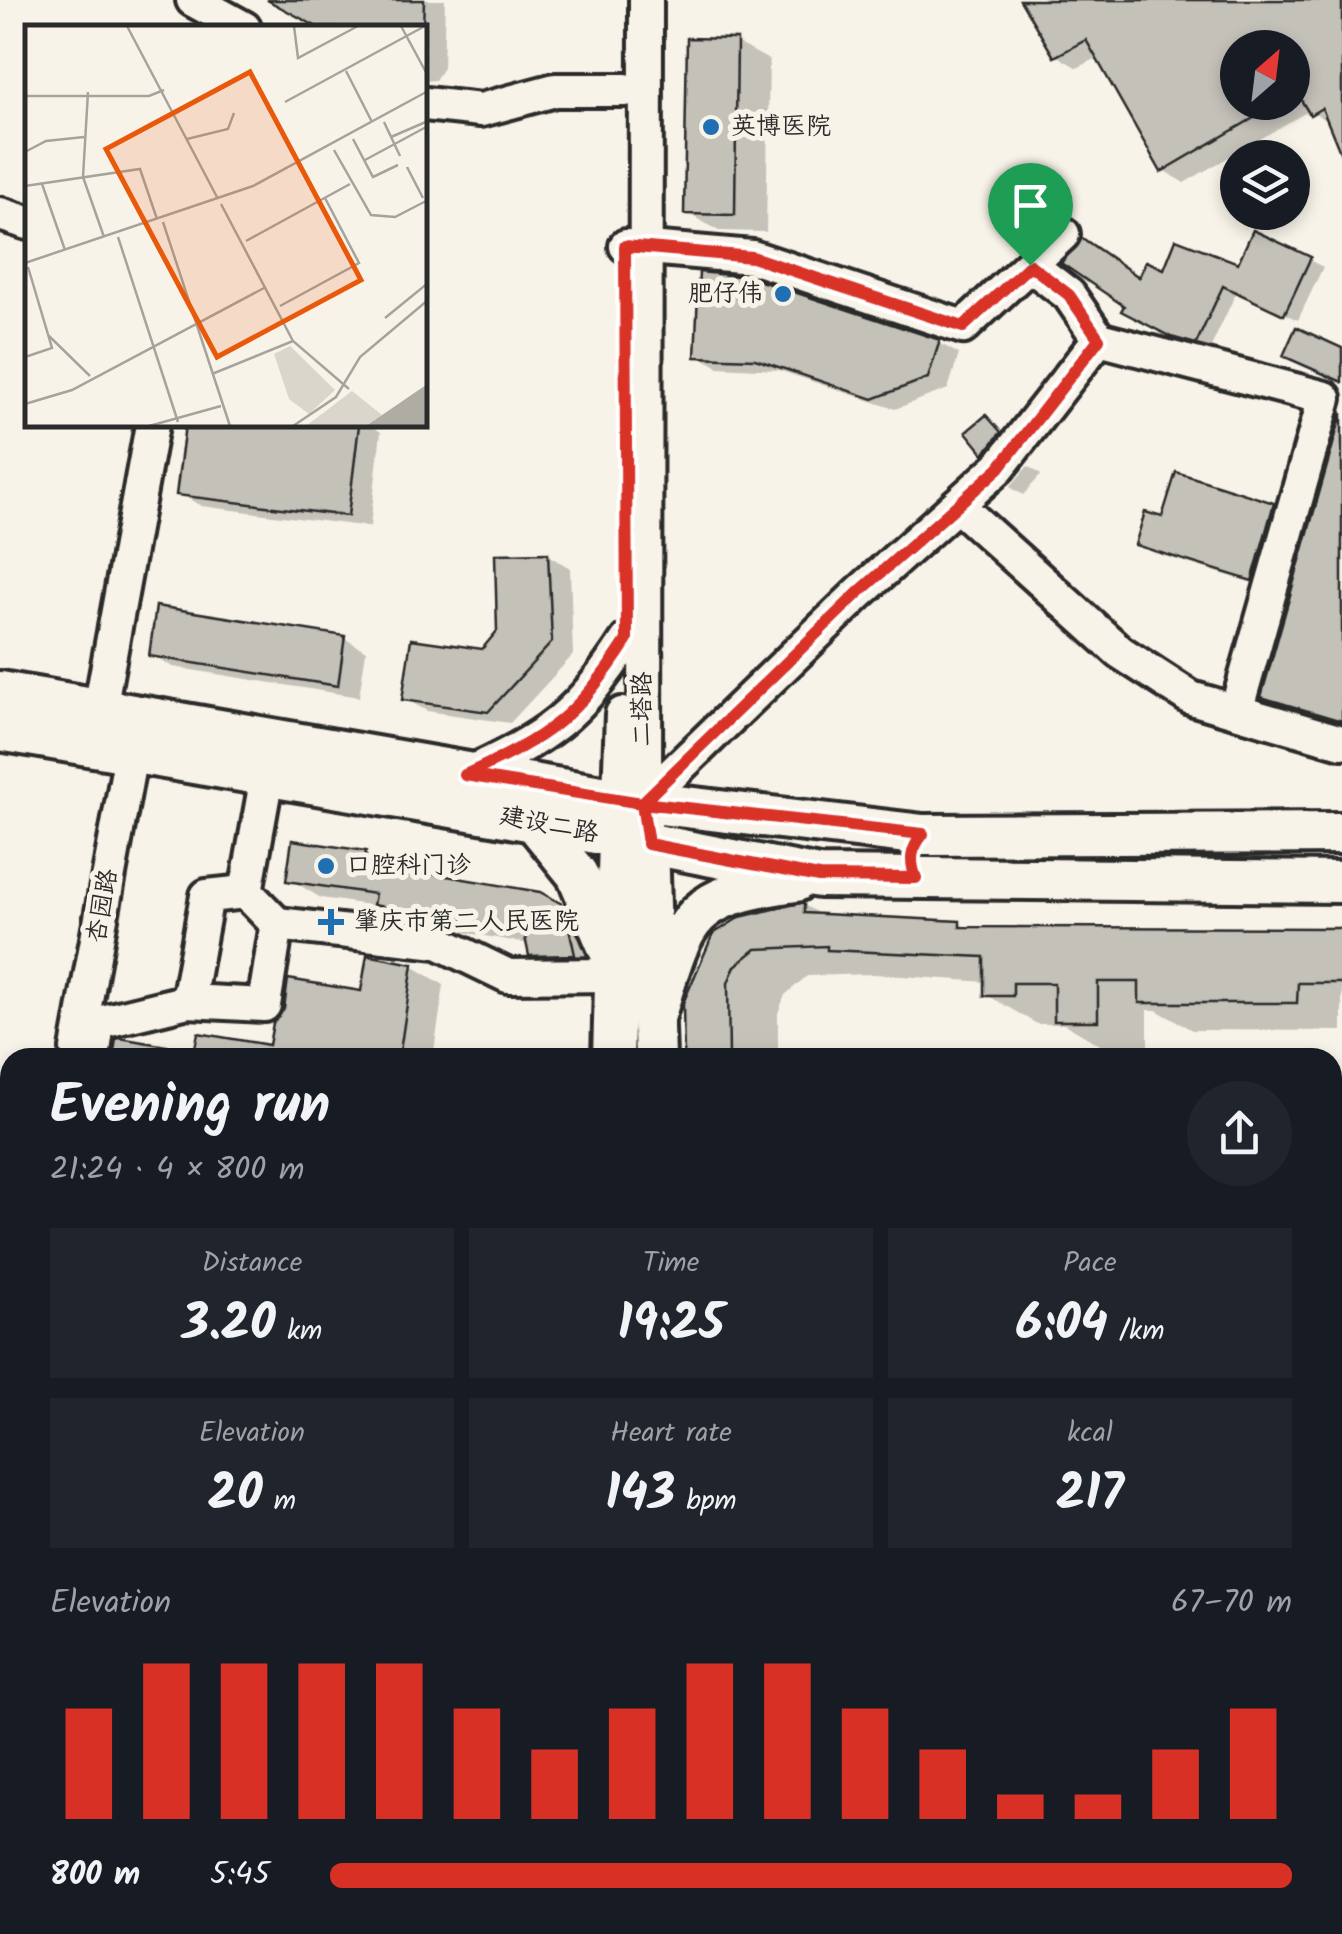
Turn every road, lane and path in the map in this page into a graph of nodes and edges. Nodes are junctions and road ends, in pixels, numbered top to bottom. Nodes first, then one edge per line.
1 (193, 0) edge
2 (624, 0) edge
3 (646, 0) edge
4 (239, 25) edge
5 (625, 90) junction
6 (428, 104) edge
7 (0, 214) edge
8 (25, 222) edge
9 (1063, 234) dead end
10 (635, 247) junction
11 (1030, 265) junction
12 (1099, 339) junction
13 (151, 428) edge
14 (957, 505) junction
15 (627, 640) junction
16 (0, 692) edge
17 (100, 709) junction
18 (1236, 711) junction
19 (0, 730) edge
20 (1342, 742) edge
21 (131, 754) junction
22 (465, 775) junction
23 (268, 776) junction
24 (534, 821) junction
25 (632, 821) junction
26 (1342, 833) edge
27 (923, 834) junction
28 (819, 877) junction
29 (916, 878) junction
30 (1342, 882) edge
31 (246, 892) junction
32 (277, 924) junction
33 (614, 969) junction
34 (188, 1001) junction
35 (654, 1038) edge
36 (78, 1048) edge
37 (94, 1048) edge
38 (613, 1048) edge

1 - 4 street
2 - 5 street, 二塔路
3 - 10 street, 二塔路
5 - 6 street
5 - 10 street, 二塔路
7 - 8 street
9 - 11 street
10 - 11 street
10 - 15 street, 二塔路
10 - 25 street, 二塔路
11 - 12 street
12 - 14 street
12 - 18 street
13 - 17 street
14 - 18 street
14 - 25 street
15 - 22 street
15 - 25 street, 二塔路
16 - 17 main road, 建设二路
17 - 22 main road, 建设二路
18 - 20 street
19 - 21 main road, 建设二路
21 - 23 main road, 建设二路
21 - 36 street, 杏园路
22 - 25 main road, 建设二路
23 - 24 main road, 建设二路
23 - 31 street
24 - 25 main road, 建设二路
24 - 33 main road
25 - 27 main road, 建设二路
25 - 28 main road, 建设二路
25 - 33 main road, 二塔路
25 - 35 main road, 二塔路
26 - 27 main road, 建设二路
27 - 29 main road
28 - 29 main road, 建设二路
28 - 35 main road
29 - 30 main road, 建设二路
31 - 32 street
31 - 34 street
32 - 33 street
32 - 34 street
33 - 38 main road, 二塔路
34 - 37 street

